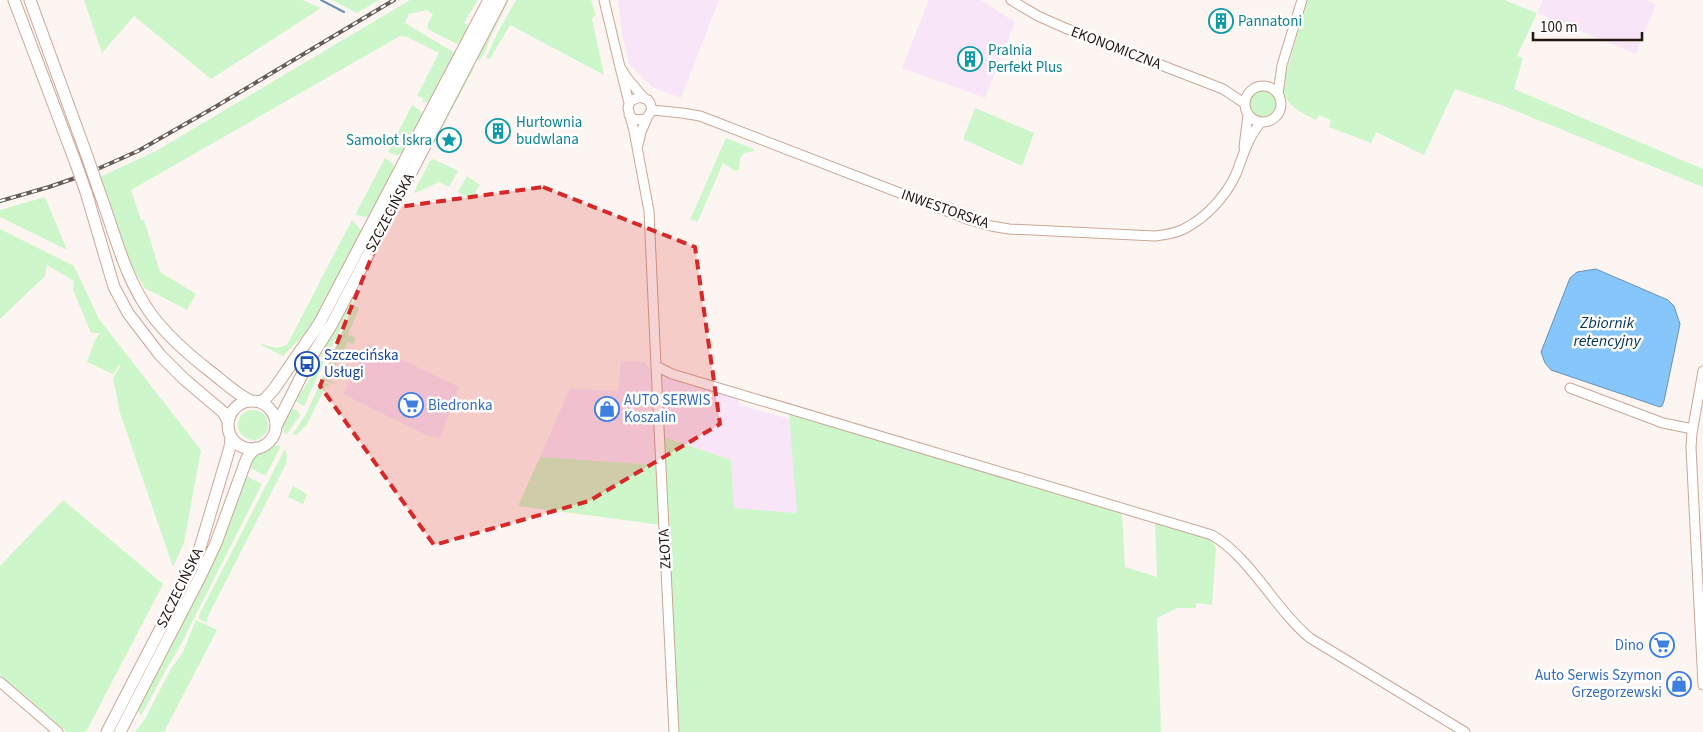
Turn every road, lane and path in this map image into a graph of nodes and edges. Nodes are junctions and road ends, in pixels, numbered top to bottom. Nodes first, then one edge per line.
1 (14, 0) edge
2 (30, 0) edge
3 (489, 0) edge
4 (501, 0) edge
5 (1011, 0) edge
6 (1302, 0) edge
7 (604, 1) edge
8 (1282, 65) junction
9 (620, 67) junction
10 (1267, 86) junction
11 (1223, 89) junction
12 (1249, 91) junction
13 (1278, 94) junction
14 (644, 98) junction
15 (629, 103) junction
16 (1244, 103) junction
17 (649, 114) junction
18 (629, 115) junction
19 (1248, 115) junction
20 (1261, 122) junction
21 (637, 148) junction
22 (1242, 154) junction
23 (656, 366) junction
24 (1703, 371) edge
25 (1570, 388) dead end
26 (255, 402) junction
27 (228, 421) junction
28 (276, 426) junction
29 (1692, 429) junction
30 (231, 436) junction
31 (255, 448) junction
32 (0, 682) edge
33 (1703, 685) edge
34 (58, 732) edge
35 (107, 732) edge
36 (120, 732) edge
37 (674, 732) edge
38 (1465, 732) edge

1 - 27 main road, bridge
2 - 26 main road, bridge
3 - 26 main road, SZCZECIŃSKA
4 - 28 main road, SZCZECIŃSKA
5 - 11 street, EKONOMICZNA
6 - 8 street
7 - 9 street
8 - 10 street
8 - 13 street
9 - 14 street
9 - 15 street
10 - 12 street
10 - 13 street
11 - 12 street, EKONOMICZNA
11 - 16 street, EKONOMICZNA
12 - 16 street
13 - 20 street
14 - 15 street
14 - 17 street
15 - 18 street
16 - 19 street
17 - 18 street
17 - 21 street
17 - 22 street, INWESTORSKA
18 - 21 street, ZŁOTA
19 - 20 street
19 - 22 street, INWESTORSKA
20 - 22 street, INWESTORSKA
21 - 23 street, ZŁOTA
23 - 37 street, ZŁOTA
23 - 38 street
24 - 29 street
25 - 29 street
26 - 27 main road
26 - 28 main road
27 - 30 main road
28 - 31 main road
29 - 33 street
30 - 31 main road
30 - 35 main road, SZCZECIŃSKA
31 - 36 main road, SZCZECIŃSKA
32 - 34 street

